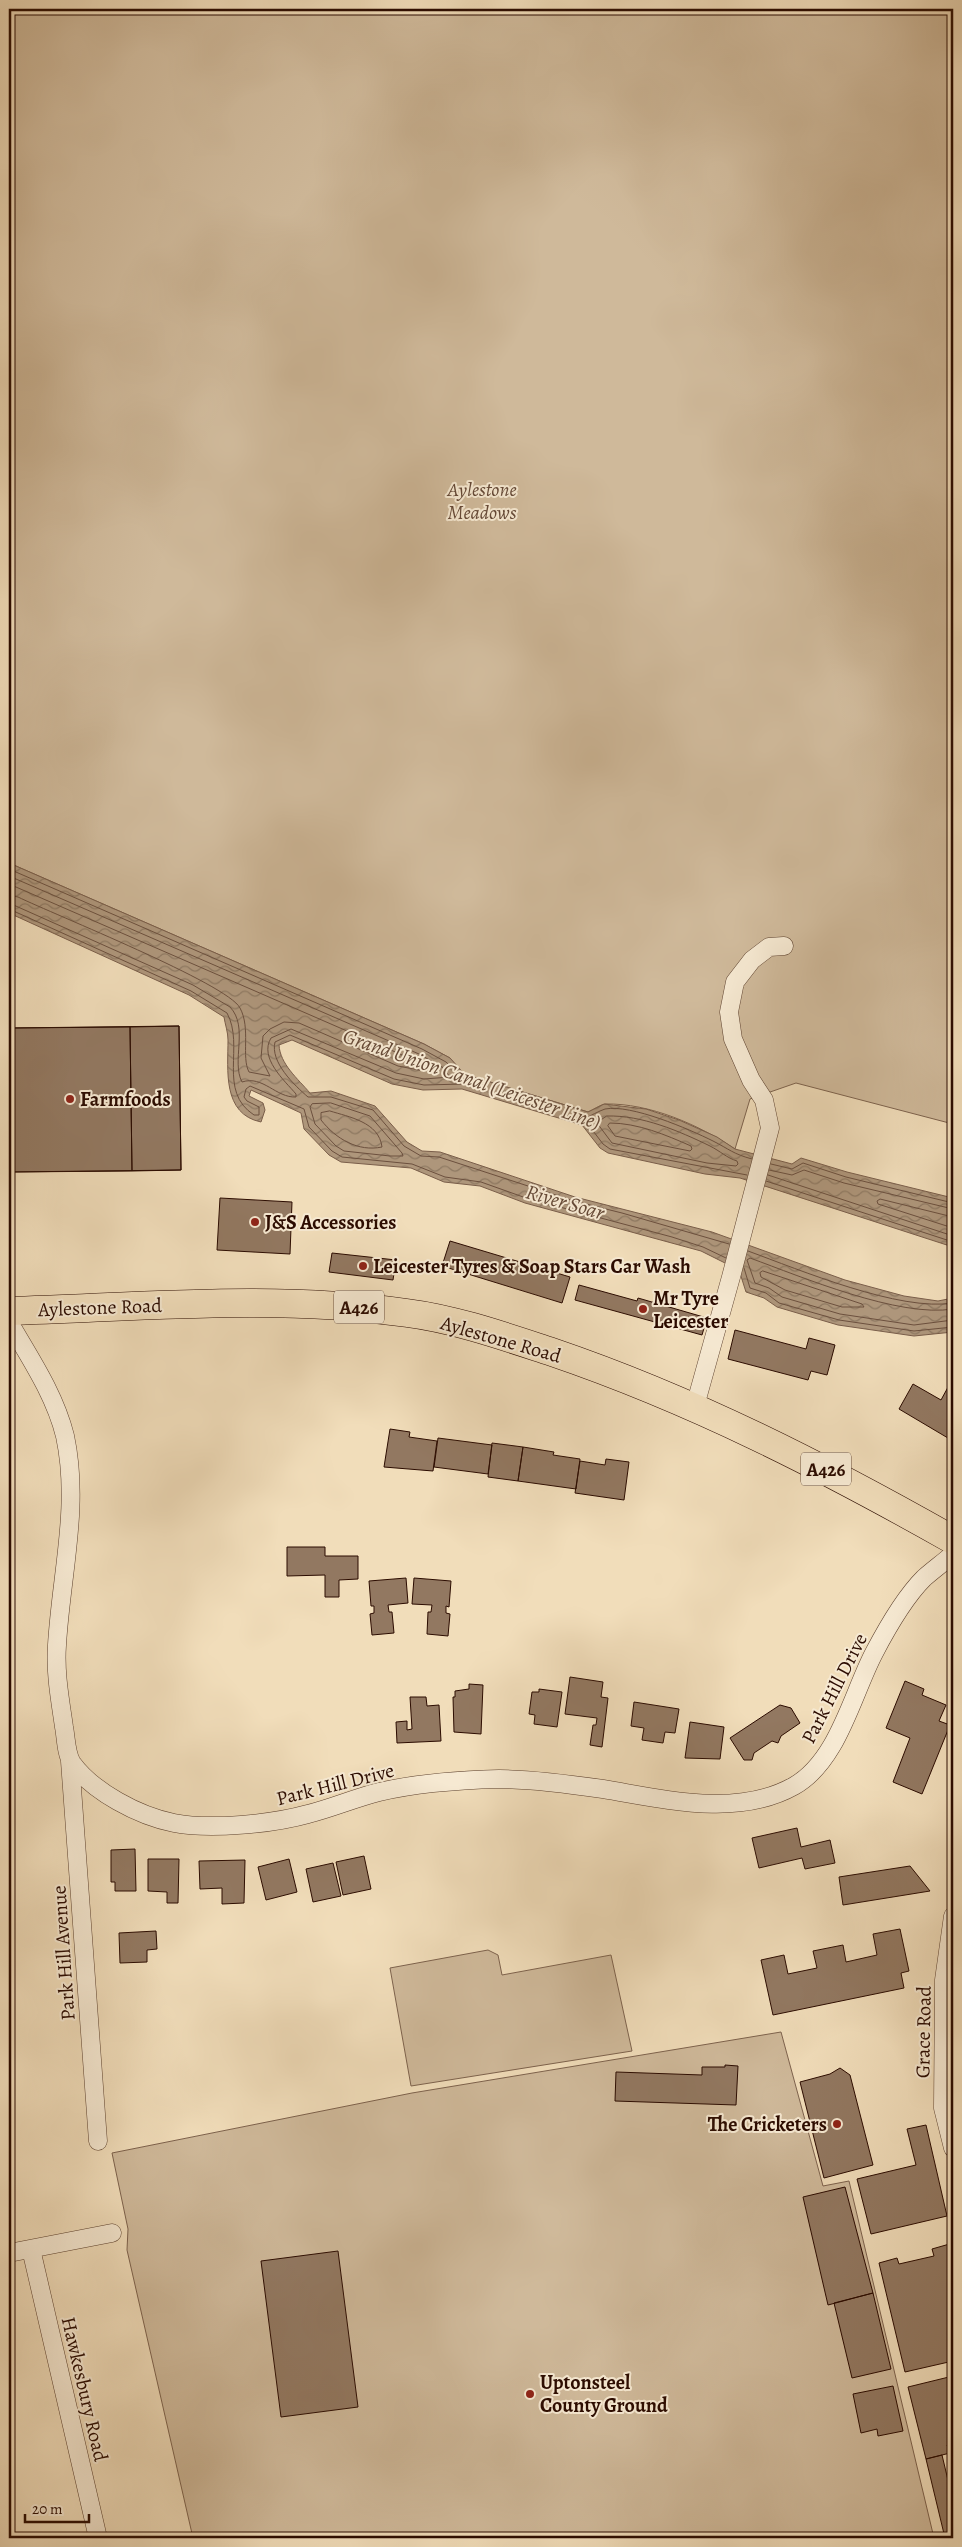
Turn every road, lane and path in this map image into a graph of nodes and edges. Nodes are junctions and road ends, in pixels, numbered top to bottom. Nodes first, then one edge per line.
1 (784, 946) dead end
2 (9, 1311) edge
3 (9, 1322) edge
4 (695, 1406) junction
5 (953, 1540) edge
6 (953, 1554) edge
7 (70, 1761) junction
8 (953, 1916) edge
9 (949, 1981) edge
10 (98, 2141) dead end
11 (953, 2148) edge
12 (112, 2233) dead end
13 (31, 2249) junction
14 (9, 2253) edge
15 (98, 2538) edge

1 - 4 street
2 - 4 main road, Aylestone Road / A426
3 - 7 street
4 - 5 main road, Aylestone Road / A426
6 - 7 street, Park Hill Drive
7 - 10 street, Park Hill Avenue
8 - 9 street, Grace Road
9 - 11 street, Grace Road
12 - 13 street
13 - 14 street
13 - 15 street, Hawkesbury Road

